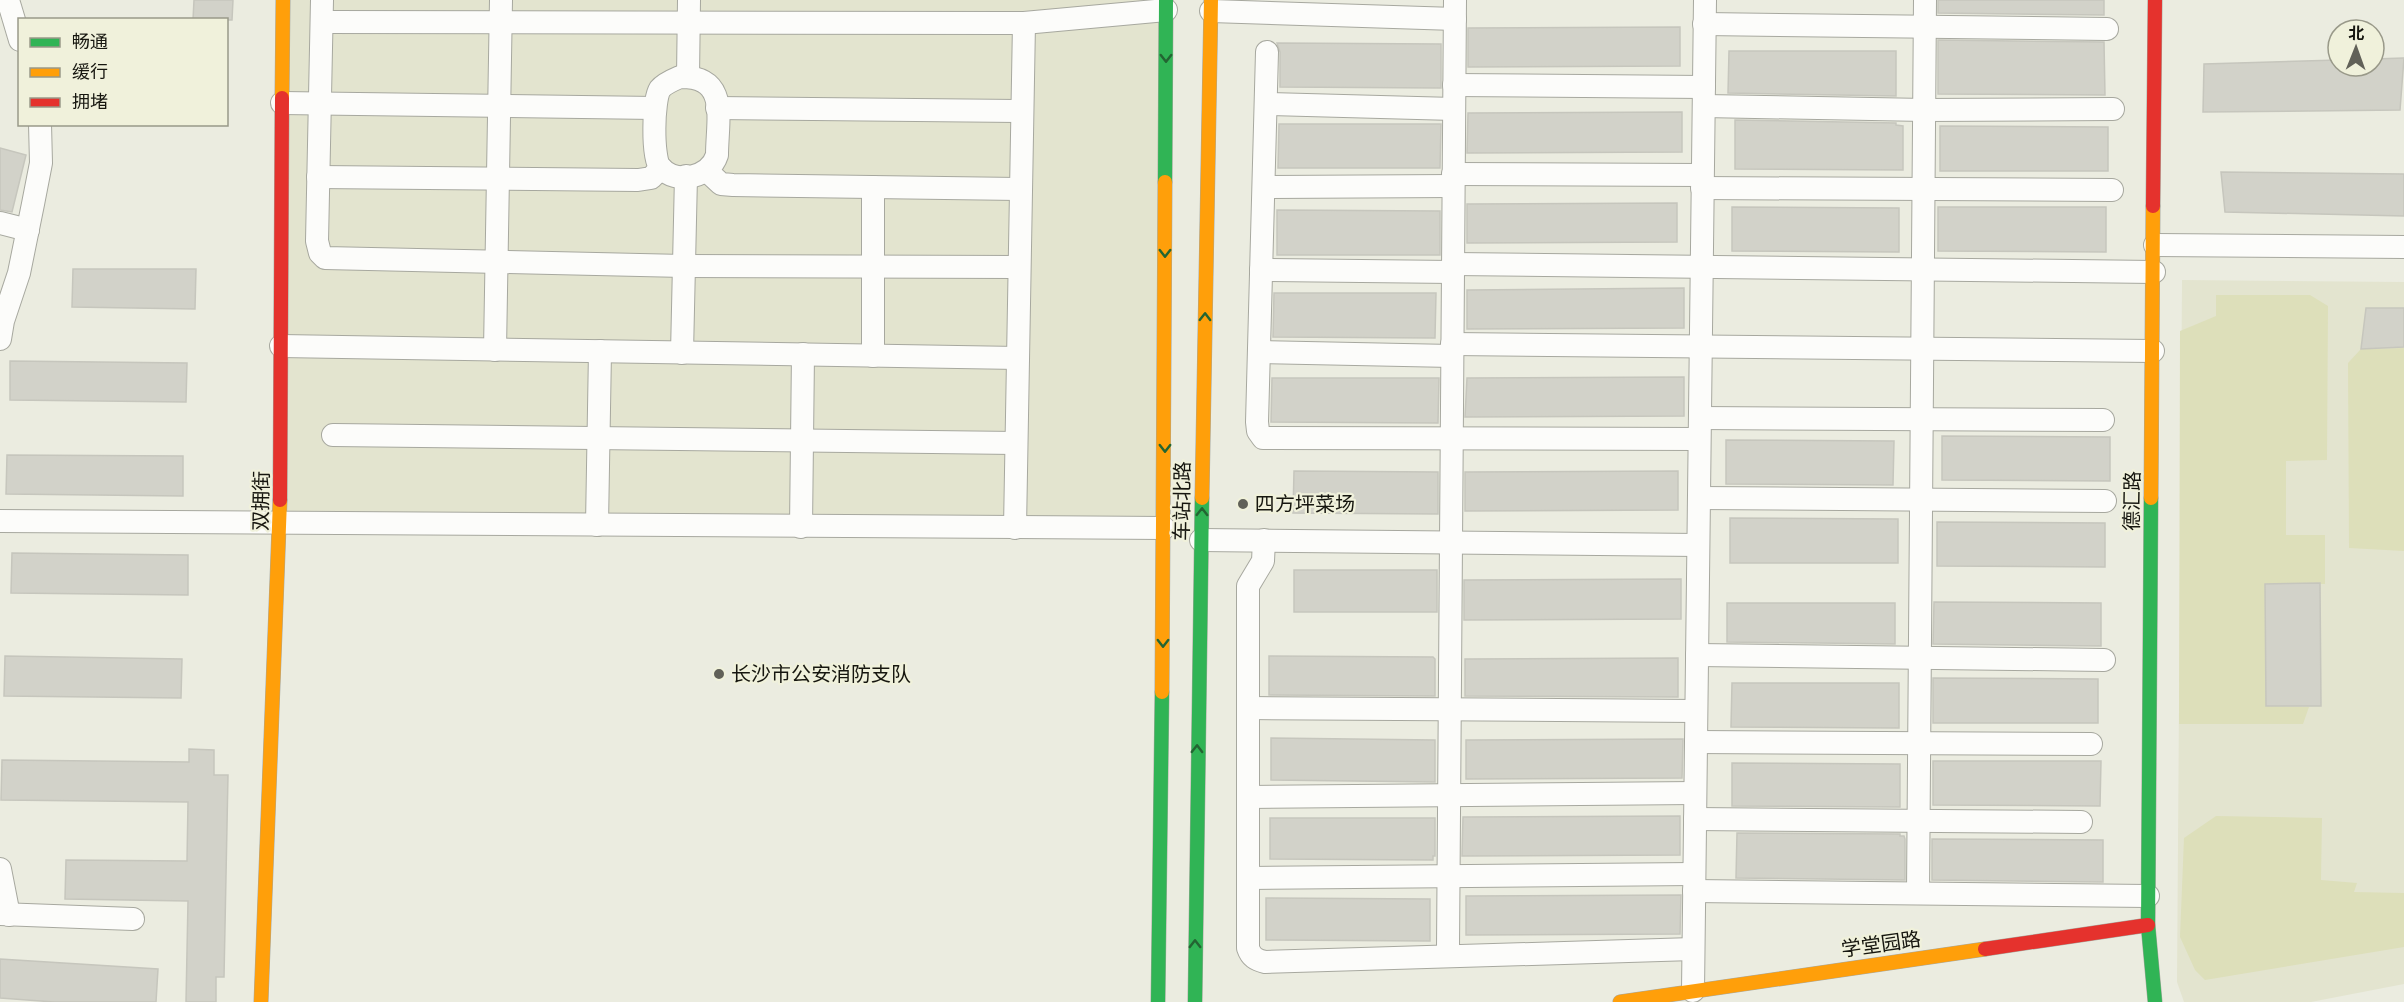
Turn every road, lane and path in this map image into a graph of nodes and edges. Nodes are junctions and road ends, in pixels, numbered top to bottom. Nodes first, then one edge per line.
1 (8, 0) edge
2 (283, 0) edge
3 (501, 0) edge
4 (689, 0) edge
5 (1704, 0) edge
6 (1925, 0) edge
7 (2155, 0) edge
8 (1166, 5) edge
9 (1211, 5) edge
10 (1455, 10) edge
11 (322, 11) edge
12 (501, 23) junction
13 (1024, 23) junction
14 (688, 24) junction
15 (1704, 24) junction
16 (1925, 28) junction
17 (2107, 29) dead end
18 (18, 33) edge
19 (1267, 52) dead end
20 (688, 77) junction
21 (1454, 85) junction
22 (1704, 96) junction
23 (282, 103) junction
24 (319, 104) junction
25 (1266, 104) junction
26 (499, 106) junction
27 (655, 108) junction
28 (717, 108) junction
29 (1454, 109) junction
30 (2113, 109) dead end
31 (1925, 110) junction
32 (1022, 111) junction
33 (40, 126) edge
34 (661, 168) junction
35 (696, 174) junction
36 (318, 177) junction
37 (498, 180) junction
38 (1453, 180) junction
39 (1702, 181) junction
40 (873, 187) junction
41 (1264, 187) junction
42 (1924, 188) junction
43 (1021, 189) junction
44 (2112, 190) dead end
45 (0, 223) edge
46 (28, 230) junction
47 (2155, 245) junction
48 (2404, 247) edge
49 (497, 263) junction
50 (1701, 265) junction
51 (684, 266) junction
52 (873, 266) junction
53 (1019, 267) junction
54 (1453, 268) junction
55 (1923, 268) junction
56 (1261, 270) junction
57 (2154, 272) junction
58 (0, 339) edge
59 (281, 346) junction
60 (1700, 346) junction
61 (1923, 349) junction
62 (495, 350) junction
63 (1452, 350) junction
64 (600, 351) junction
65 (2153, 351) junction
66 (682, 352) junction
67 (1259, 352) junction
68 (803, 354) junction
69 (873, 356) junction
70 (1018, 358) junction
71 (1922, 419) junction
72 (2103, 420) dead end
73 (1699, 429) junction
74 (333, 435) dead end
75 (598, 439) junction
76 (1452, 440) junction
77 (802, 442) junction
78 (1016, 443) junction
79 (1698, 498) junction
80 (1921, 500) junction
81 (2105, 501) dead end
82 (0, 521) edge
83 (280, 524) junction
84 (597, 525) junction
85 (801, 527) junction
86 (1015, 528) junction
87 (1164, 528) junction
88 (1201, 540) junction
89 (1264, 540) junction
90 (1451, 542) junction
91 (1698, 545) junction
92 (1697, 655) junction
93 (1920, 658) junction
94 (2104, 660) dead end
95 (1249, 708) junction
96 (1450, 709) junction
97 (1696, 711) junction
98 (1696, 742) junction
99 (1919, 743) junction
100 (2091, 744) dead end
101 (1695, 793) junction
102 (1449, 794) junction
103 (1249, 797) junction
104 (1695, 819) junction
105 (1919, 821) junction
106 (2081, 822) dead end
107 (0, 869) edge
108 (1449, 876) junction
109 (1249, 878) junction
110 (1694, 883) junction
111 (1918, 894) junction
112 (2148, 896) junction
113 (4, 915) edge
114 (133, 920) dead end
115 (2148, 925) junction
116 (1448, 948) dead end
117 (1693, 949) junction
118 (1693, 991) junction
119 (261, 1002) edge
120 (1158, 1002) edge
121 (1195, 1002) edge
122 (1620, 1002) edge
123 (2155, 1002) edge

1 - 18 street
2 - 23 street, 双拥街
3 - 12 street
4 - 14 street
5 - 15 street
6 - 16 street
7 - 47 street, 德汇路
8 - 13 street
8 -> 87 street, 车站北路
9 - 10 street
88 -> 9 street, 车站北路
10 - 21 street
11 - 12 street
11 - 24 street
12 - 14 street
12 - 26 street
13 - 14 street
13 - 32 street
14 - 20 street
15 - 16 street
15 - 22 street
16 - 17 street
16 - 31 street
19 - 25 street
20 - 27 street
20 - 28 street
21 - 22 street
21 - 29 street
22 - 31 street
22 - 39 street
23 - 24 street
23 - 59 street, 双拥街
24 - 26 street
24 - 36 street
25 - 29 street
25 - 41 street
26 - 27 street
26 - 37 street
27 - 34 street
28 - 32 street
28 - 35 street
29 - 38 street
30 - 31 street
31 - 42 street
32 - 43 street
33 - 46 street
34 - 35 street
34 - 37 street
35 - 40 street
35 - 51 street
36 - 37 street
36 - 49 street
37 - 49 street
38 - 39 street
38 - 41 street
38 - 54 street
39 - 42 street
39 - 50 street
40 - 43 street
40 - 52 street
41 - 56 street
42 - 44 street
42 - 55 street
43 - 53 street
45 - 46 street
46 - 58 street
47 - 48 street
47 - 57 street, 德汇路
49 - 51 street
49 - 62 street
50 - 54 street
50 - 55 street
50 - 60 street
51 - 52 street
51 - 66 street
52 - 53 street
52 - 69 street
53 - 70 street
54 - 56 street
54 - 63 street
55 - 57 street
55 - 61 street
56 - 67 street
57 - 65 street, 德汇路
59 - 62 street
59 - 83 street, 双拥街
60 - 61 street
60 - 63 street
60 - 73 street
61 - 65 street
61 - 71 street
62 - 64 street
63 - 67 street
63 - 76 street
64 - 66 street
64 - 75 street
65 - 112 street, 德汇路
66 - 68 street
67 - 76 street
68 - 69 street
68 - 77 street
69 - 70 street
70 - 78 street
71 - 72 street
71 - 73 street
71 - 80 street
73 - 76 street
73 - 79 street
74 - 75 street
75 - 77 street
75 - 84 street
76 - 90 street
77 - 78 street
77 - 85 street
78 - 86 street
79 - 80 street
79 - 91 street
80 - 81 street
80 - 93 street
82 - 83 street
83 - 84 street
83 - 119 street, 双拥街
84 - 85 street
85 - 86 street
86 - 87 street
87 -> 120 street, 车站北路
88 - 89 street
121 -> 88 street, 车站北路
89 - 90 street
89 - 95 street
90 - 91 street
90 - 96 street
91 - 92 street
92 - 93 street
92 - 97 street
93 - 94 street
93 - 99 street
95 - 96 street
95 - 103 street
96 - 97 street
96 - 102 street
97 - 98 street
98 - 99 street
98 - 101 street
99 - 100 street
99 - 105 street
101 - 102 street
101 - 104 street
102 - 103 street
102 - 108 street
103 - 109 street
104 - 105 street
104 - 110 street
105 - 106 street
105 - 111 street
107 - 113 street
108 - 109 street
108 - 110 street
108 - 116 street
109 - 117 street
110 - 111 street
110 - 117 street
111 - 112 street
112 - 115 street, 德汇路
113 - 114 street
115 - 118 street, 学堂园路
115 - 123 street, 德汇路
117 - 118 street
118 - 122 street, 学堂园路

